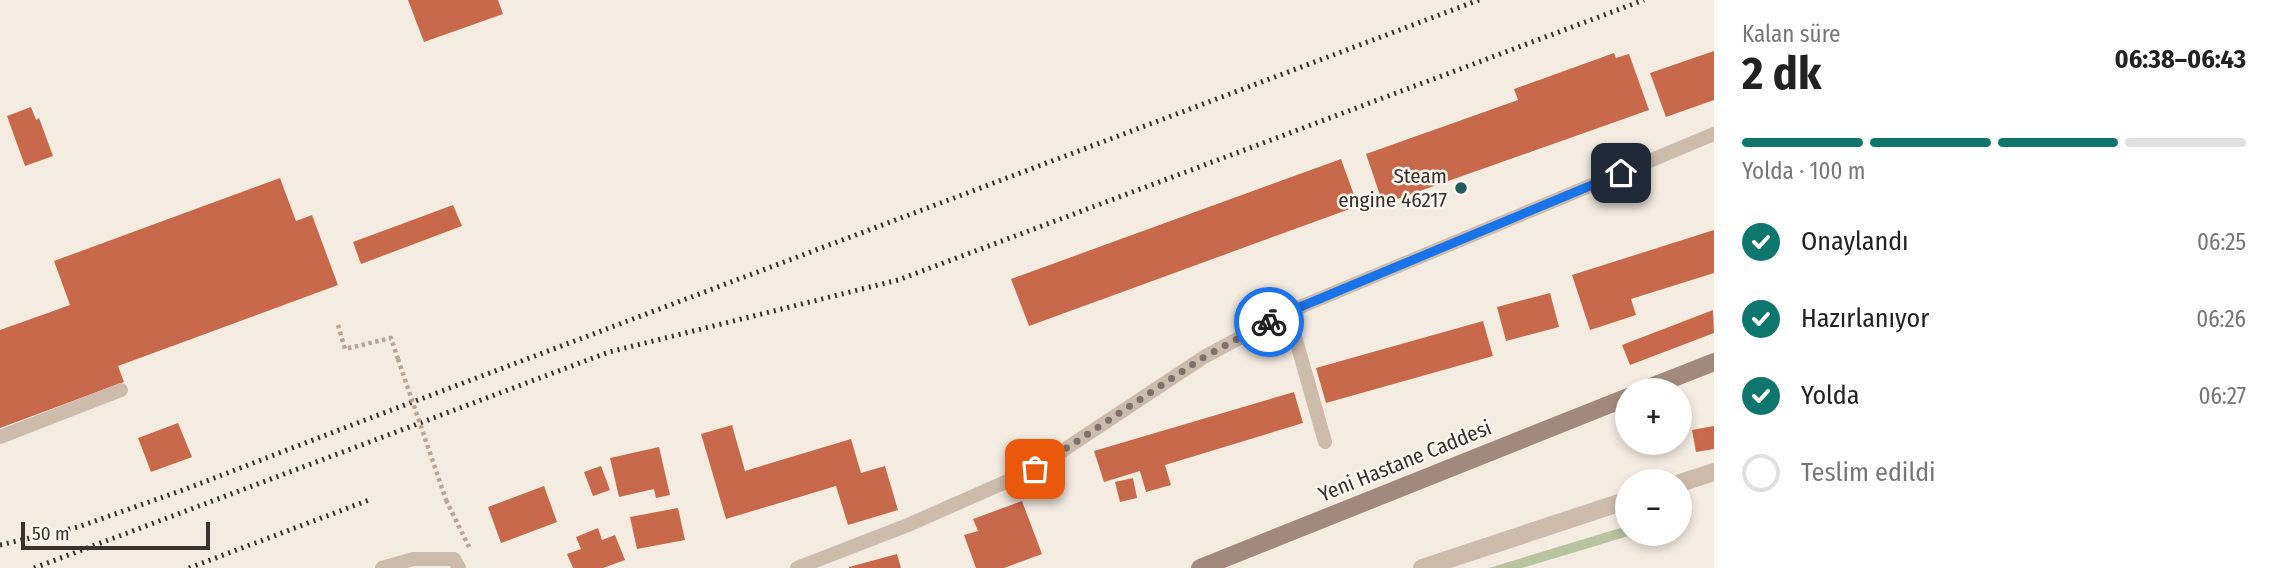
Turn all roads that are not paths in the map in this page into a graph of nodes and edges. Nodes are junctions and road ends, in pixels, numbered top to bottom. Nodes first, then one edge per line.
1 (1714, 134) edge
2 (1288, 312) junction
3 (1714, 362) edge
4 (1673, 378) edge
5 (121, 390) dead end
6 (1615, 402) edge
7 (0, 437) edge
8 (1325, 442) dead end
9 (1714, 472) edge
10 (1692, 479) edge
11 (1615, 504) edge
12 (382, 568) edge
13 (459, 568) edge
14 (797, 568) edge
15 (1200, 568) edge
16 (1422, 568) edge

1 - 2 lane
2 - 8 lane
2 - 14 lane
3 - 4 main road
5 - 7 lane
6 - 15 main road, Yeni Hastane Caddesi
9 - 10 street
11 - 16 street
12 - 13 lane

